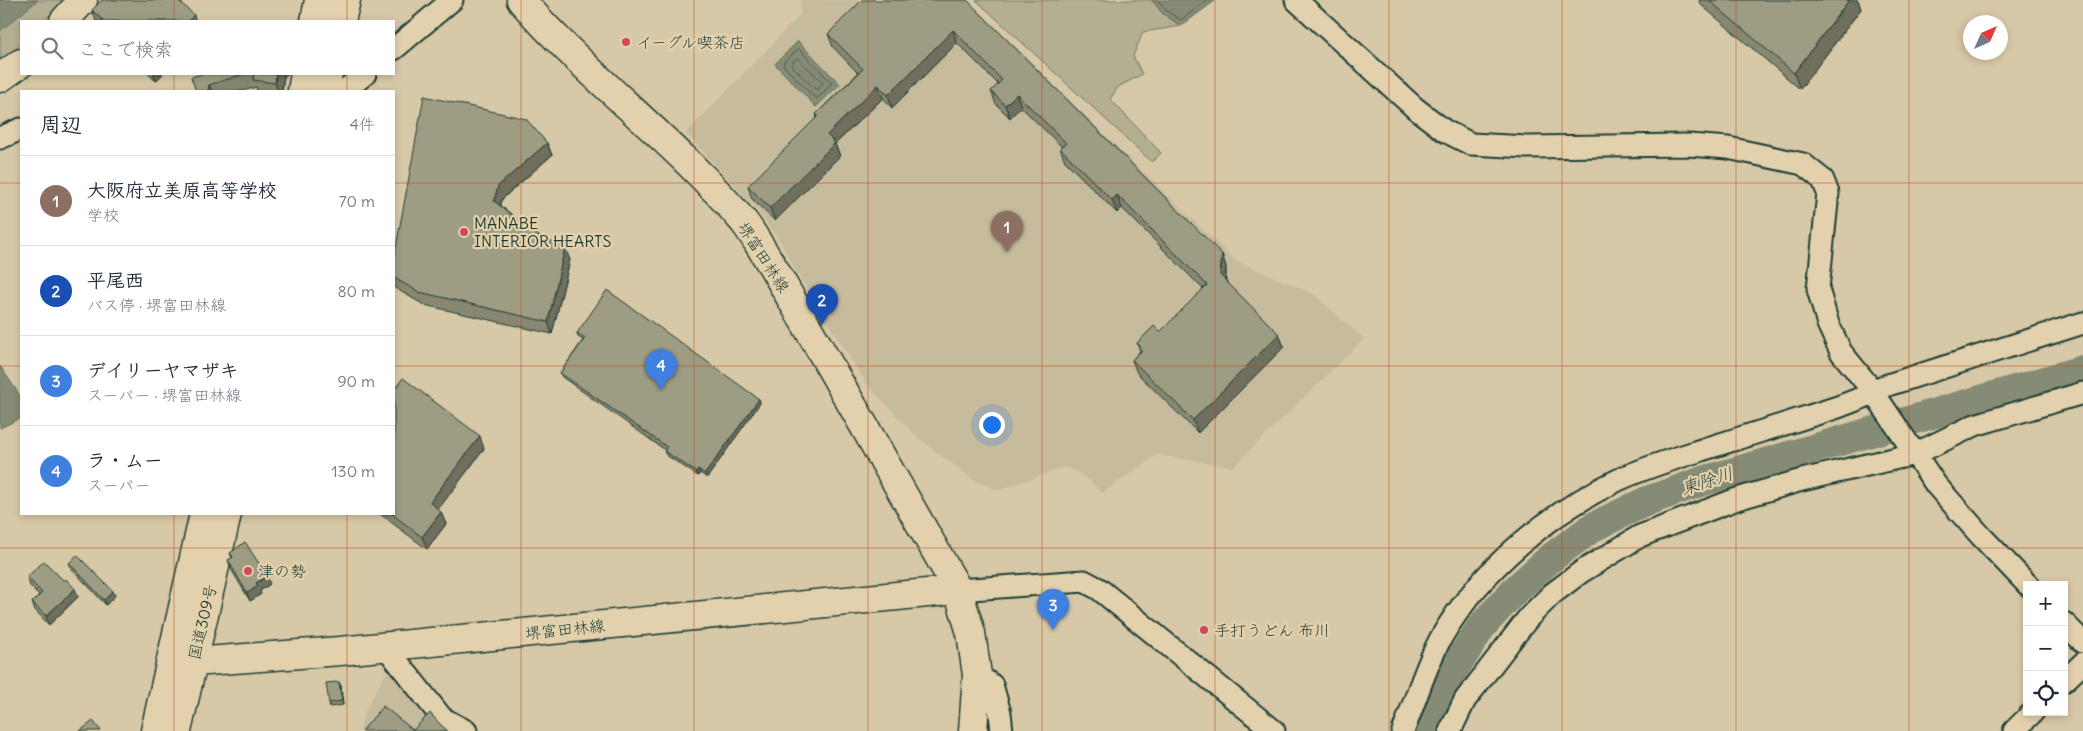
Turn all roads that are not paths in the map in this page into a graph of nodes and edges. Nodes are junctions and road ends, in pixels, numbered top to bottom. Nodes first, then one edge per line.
1 (83, 0) edge
2 (320, 0) edge
3 (346, 0) edge
4 (452, 0) edge
5 (521, 0) edge
6 (1296, 0) edge
7 (65, 20) edge
8 (315, 20) edge
9 (340, 20) edge
10 (395, 48) edge
11 (20, 64) edge
12 (305, 75) edge
13 (328, 75) edge
14 (364, 75) edge
15 (0, 78) edge
16 (302, 90) edge
17 (324, 90) edge
18 (345, 90) edge
19 (20, 129) edge
20 (0, 138) edge
21 (2083, 322) edge
22 (2083, 393) edge
23 (1875, 394) junction
24 (1912, 450) junction
25 (204, 515) edge
26 (227, 515) edge
27 (2024, 581) edge
28 (958, 590) junction
29 (2067, 626) edge
30 (2083, 642) edge
31 (385, 646) junction
32 (182, 660) junction
33 (2083, 663) edge
34 (977, 675) junction
35 (2068, 677) edge
36 (2029, 716) edge
37 (155, 731) edge
38 (177, 731) edge
39 (466, 731) edge
40 (973, 731) edge
41 (1002, 731) edge
42 (1274, 731) edge
43 (1403, 731) edge
44 (1450, 731) edge
45 (2014, 731) edge

1 - 7 main road
2 - 8 main road
3 - 9 main road
4 - 10 street
5 - 28 main road, 堺富田林線
6 - 23 street
11 - 15 main road
12 - 16 main road
13 - 17 main road
14 - 18 street
19 - 20 street
21 - 23 street
22 - 24 street
23 - 24 street
23 - 43 street
24 - 27 street
24 - 44 street
25 - 32 main road, 国道309号
26 - 32 main road, 国道309号
28 - 31 main road, 堺富田林線
28 - 34 main road, 堺富田林線
28 - 42 street
29 - 30 street
31 - 32 main road, 堺富田林線
31 - 39 street
32 - 37 main road, 国道309号
32 - 38 main road, 国道309号
33 - 35 street
34 - 40 main road, 堺富田林線
34 - 41 street
36 - 45 street

